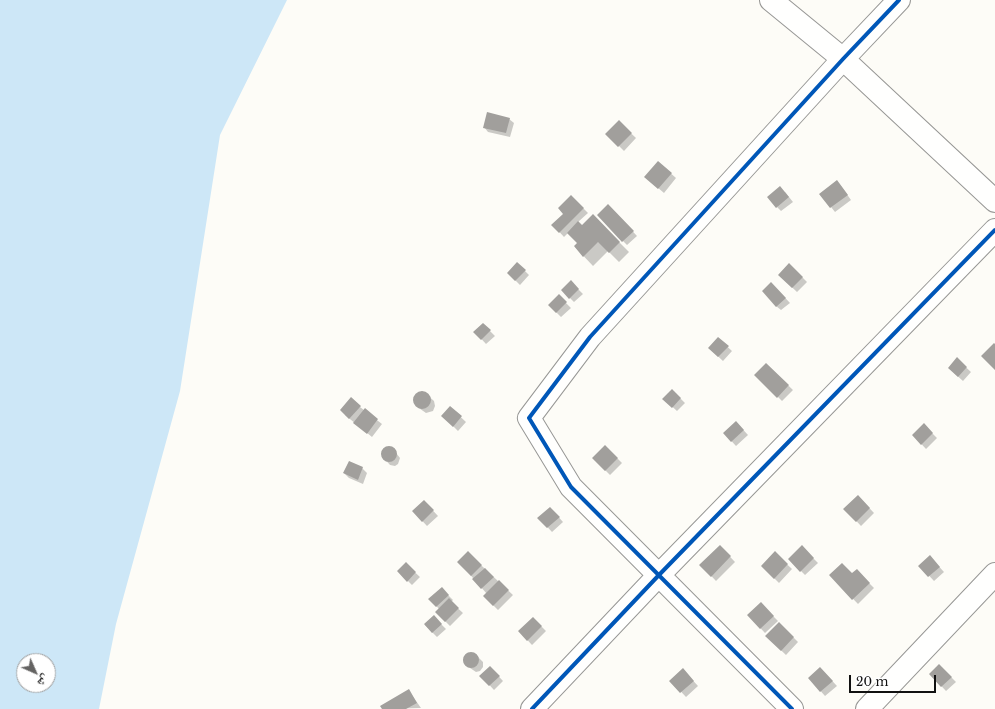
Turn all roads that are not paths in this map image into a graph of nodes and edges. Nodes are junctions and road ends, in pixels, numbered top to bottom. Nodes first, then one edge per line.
1 (771, 0) edge
2 (899, 0) edge
3 (843, 59) junction
4 (995, 201) edge
5 (995, 230) edge
6 (995, 574) edge
7 (658, 576) junction
8 (532, 709) edge
9 (792, 709) edge
10 (867, 709) edge

1 - 3 street
2 - 3 street
3 - 4 street
3 - 7 street
5 - 7 street
6 - 10 street
7 - 8 street
7 - 9 street

